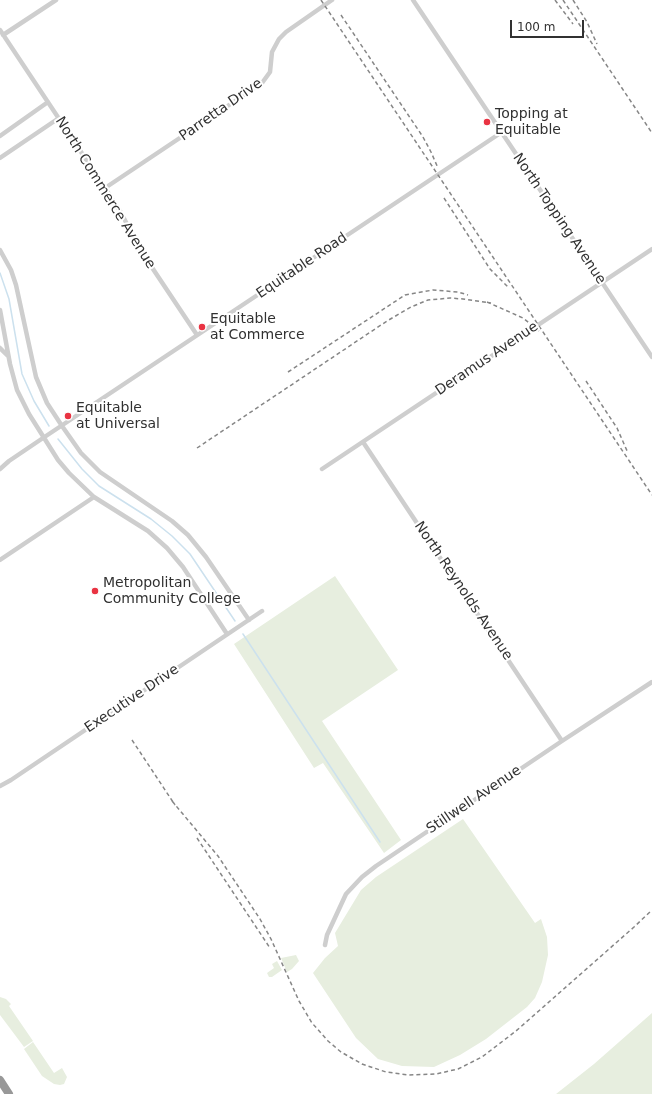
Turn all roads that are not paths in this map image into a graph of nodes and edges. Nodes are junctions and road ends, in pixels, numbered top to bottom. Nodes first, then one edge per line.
1 (56, 0) edge
2 (332, 0) edge
3 (413, 0) edge
4 (0, 30) edge
5 (3, 35) junction
6 (48, 102) junction
7 (59, 118) junction
8 (502, 132) junction
9 (0, 136) edge
10 (0, 158) edge
11 (105, 188) junction
12 (652, 249) edge
13 (0, 250) edge
14 (602, 282) junction
15 (0, 310) edge
16 (4, 329) junction
17 (0, 335) edge
18 (197, 335) junction
19 (0, 348) edge
20 (9, 357) junction
21 (652, 357) edge
22 (62, 426) junction
23 (43, 438) junction
24 (363, 442) junction
25 (0, 469) edge
26 (322, 469) dead end
27 (94, 497) junction
28 (0, 560) edge
29 (262, 611) dead end
30 (249, 620) junction
31 (227, 634) junction
32 (652, 682) edge
33 (562, 741) junction
34 (0, 786) edge
35 (324, 945) dead end
36 (0, 1080) edge
37 (9, 1094) edge

1 - 5 street
2 - 11 street, Parretta Drive
3 - 8 street, North Topping Avenue
4 - 5 street, North Commerce Avenue
5 - 6 street, North Commerce Avenue
6 - 7 street, North Commerce Avenue
6 - 9 street
7 - 10 street
7 - 11 street, North Commerce Avenue
8 - 14 street, North Topping Avenue
8 - 18 street, Equitable Road
11 - 18 street, North Commerce Avenue
12 - 14 street, Deramus Avenue
13 - 22 street
14 - 21 street, North Topping Avenue
14 - 24 street, Deramus Avenue
15 - 16 street
16 - 17 street
16 - 20 street
18 - 22 street, Equitable Road
19 - 20 street
20 - 23 street
22 - 23 street, Equitable Road
22 - 30 street
23 - 25 street, Equitable Road
23 - 27 street
24 - 26 street, Deramus Avenue
24 - 33 street, North Reynolds Avenue
27 - 28 street
27 - 31 street
29 - 30 street, Executive Drive
30 - 31 street, Executive Drive
31 - 34 street, Executive Drive
32 - 33 street, Stillwell Avenue
33 - 35 street, Stillwell Avenue
36 - 37 highway

